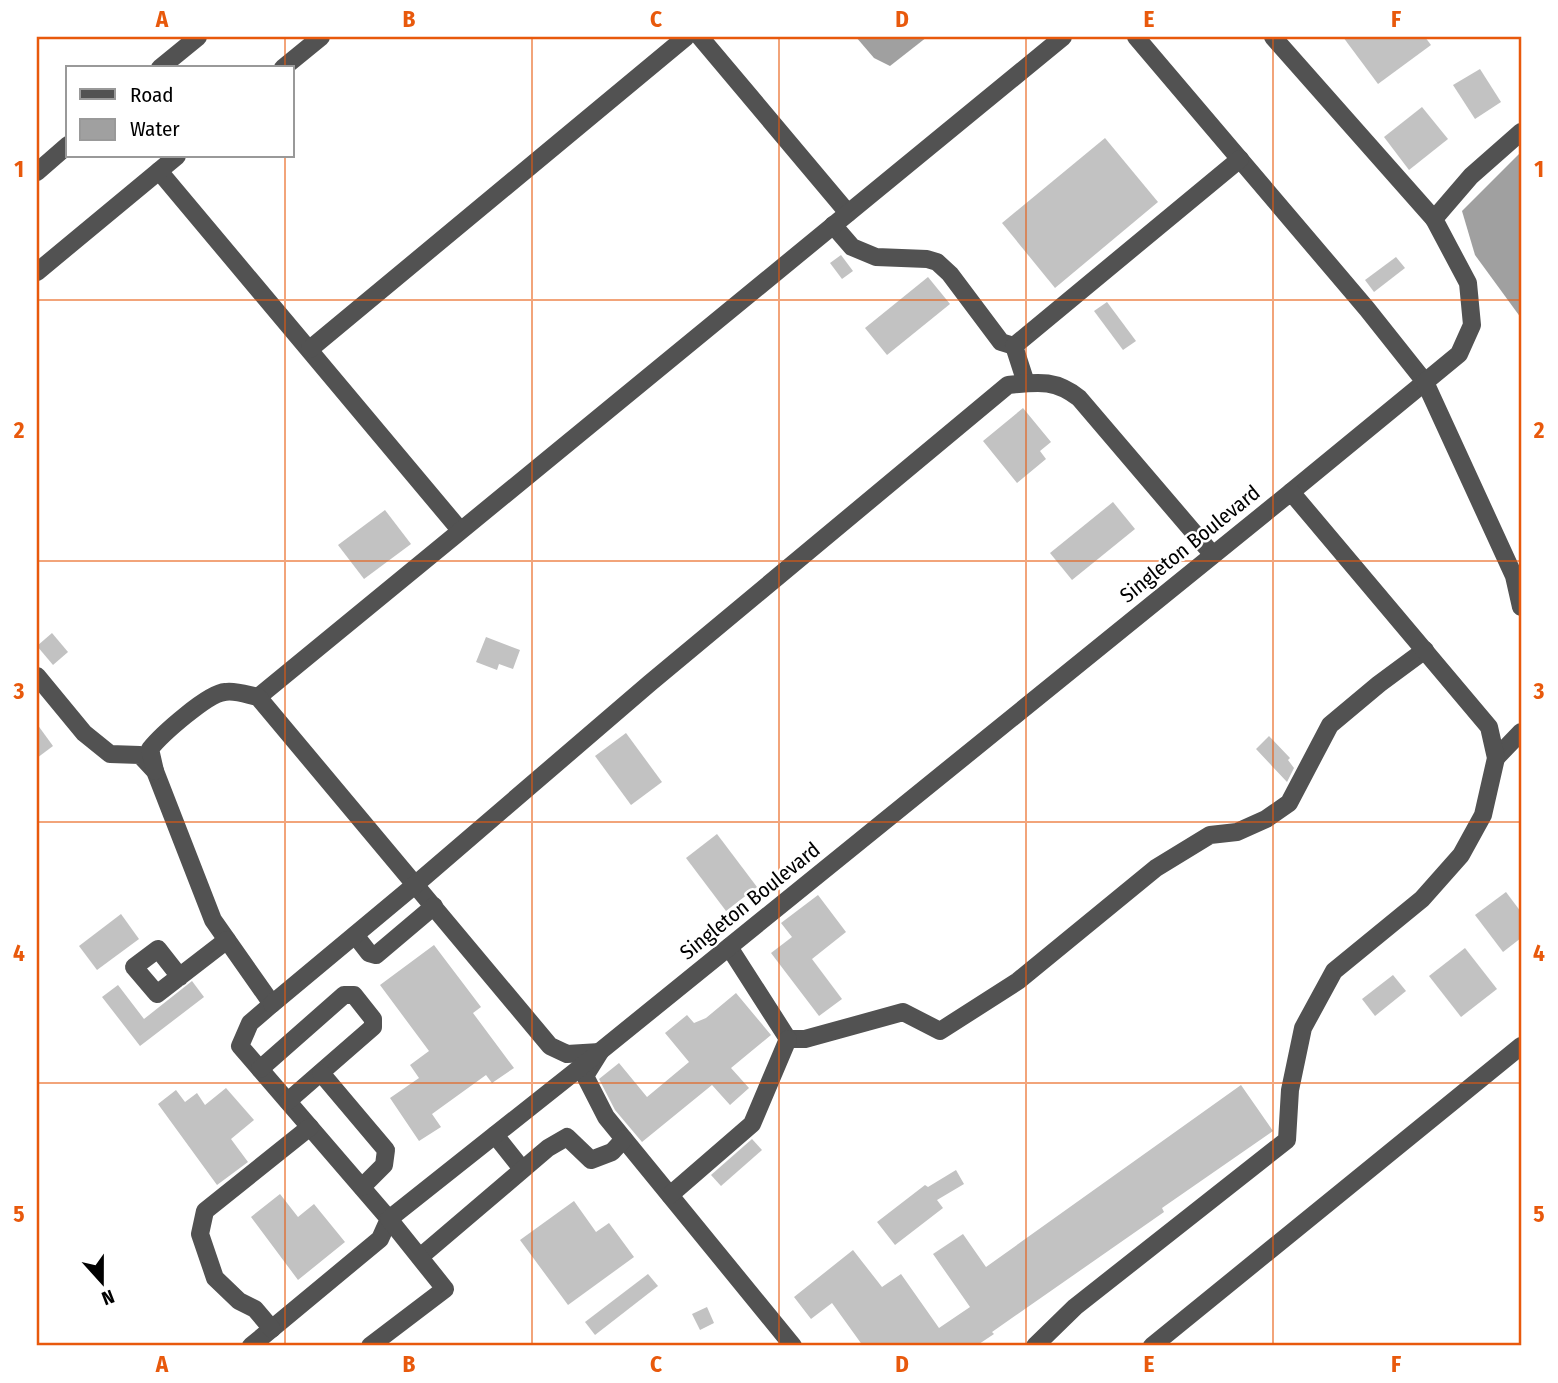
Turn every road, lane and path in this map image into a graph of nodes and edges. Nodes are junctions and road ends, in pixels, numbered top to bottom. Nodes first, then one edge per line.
1 (198, 37) edge
2 (321, 37) edge
3 (686, 37) edge
4 (700, 37) edge
5 (1063, 37) edge
6 (1273, 37) edge
7 (1148, 41) edge
8 (162, 66) edge
9 (285, 66) edge
10 (1521, 132) edge
11 (66, 147) edge
12 (175, 158) edge
13 (1240, 159) junction
14 (159, 171) junction
15 (37, 172) edge
16 (848, 213) junction
17 (1434, 219) junction
18 (833, 226) junction
19 (37, 272) edge
20 (1014, 346) junction
21 (310, 349) junction
22 (1425, 382) junction
23 (1026, 383) junction
24 (1291, 492) junction
25 (460, 530) junction
26 (1213, 555) junction
27 (1521, 607) edge
28 (1425, 650) junction
29 (37, 676) edge
30 (258, 697) junction
31 (1521, 734) edge
32 (1496, 758) junction
33 (155, 771) junction
34 (416, 884) junction
35 (434, 906) junction
36 (355, 935) junction
37 (227, 940) junction
38 (729, 947) junction
39 (180, 977) dead end
40 (272, 1004) junction
41 (788, 1039) junction
42 (1521, 1046) edge
43 (600, 1052) junction
44 (260, 1069) junction
45 (321, 1073) junction
46 (288, 1101) junction
47 (310, 1127) junction
48 (495, 1135) junction
49 (625, 1139) junction
50 (522, 1169) junction
51 (362, 1187) junction
52 (670, 1195) junction
53 (389, 1219) junction
54 (420, 1257) junction
55 (272, 1329) junction
56 (251, 1346) edge
57 (370, 1346) edge
58 (793, 1346) edge
59 (1035, 1346) edge
60 (1152, 1346) edge

1 - 8 lane
2 - 9 lane
3 - 21 lane
4 - 16 lane
5 - 16 lane
6 - 17 lane
7 - 13 lane
10 - 17 lane
11 - 15 lane
12 - 14 lane
13 - 20 lane
13 - 22 lane
14 - 19 lane
14 - 21 lane
16 - 18 lane
17 - 22 lane
18 - 20 lane
18 - 25 lane
20 - 23 lane
21 - 25 lane
22 - 24 lane
22 - 27 lane
23 - 26 lane
23 - 34 lane
24 - 26 lane, Singleton Boulevard
24 - 28 lane, Singleton Boulevard
25 - 30 lane
26 - 38 lane, Singleton Boulevard
28 - 32 lane, Singleton Boulevard
28 - 41 lane
29 - 33 lane
30 - 33 lane
30 - 34 lane
31 - 32 lane
32 - 59 lane, Singleton Boulevard
33 - 37 lane
34 - 35 lane
34 - 36 lane
35 - 36 lane
35 - 43 lane
36 - 40 lane
37 - 39 lane
37 - 40 lane
38 - 41 lane
38 - 43 lane, Singleton Boulevard
40 - 44 lane
41 - 52 lane
42 - 60 lane
43 - 48 lane, Singleton Boulevard
43 - 49 lane
44 - 45 lane
44 - 46 lane
45 - 46 lane
45 - 51 lane
46 - 47 lane
47 - 51 lane
47 - 55 lane
48 - 50 lane
48 - 53 lane, Singleton Boulevard
49 - 50 lane
49 - 52 lane
50 - 54 lane
51 - 53 lane
52 - 58 lane
53 - 54 lane
53 - 55 lane, Singleton Boulevard
54 - 57 lane
55 - 56 lane, Singleton Boulevard

